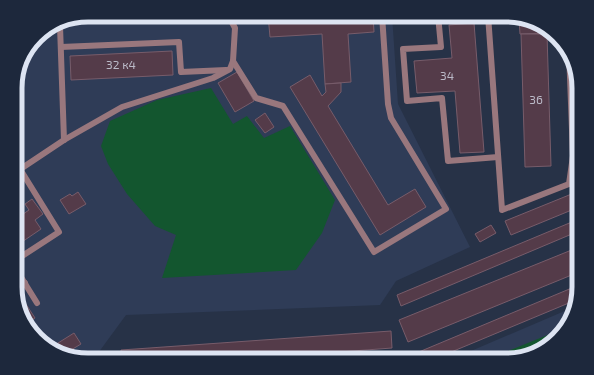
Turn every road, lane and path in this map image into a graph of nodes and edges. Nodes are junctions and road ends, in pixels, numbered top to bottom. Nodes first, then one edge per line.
1 (232, 22) edge
2 (382, 22) edge
3 (439, 22) edge
4 (488, 22) edge
5 (60, 29) edge
6 (61, 47) junction
7 (233, 61) junction
8 (230, 70) junction
9 (571, 75) edge
10 (572, 96) edge
11 (64, 140) junction
12 (498, 156) junction
13 (22, 168) edge
14 (572, 172) edge
15 (22, 177) edge
16 (22, 256) edge
17 (22, 278) edge
18 (25, 283) junction
19 (22, 285) edge
20 (37, 303) dead end

1 - 7 lane
2 - 7 lane
3 - 12 lane
4 - 12 lane
5 - 6 lane
6 - 8 lane
6 - 11 lane
7 - 8 lane
8 - 11 lane
9 - 10 lane
11 - 13 lane
12 - 14 lane
15 - 16 lane
17 - 18 lane
18 - 19 lane
18 - 20 lane

